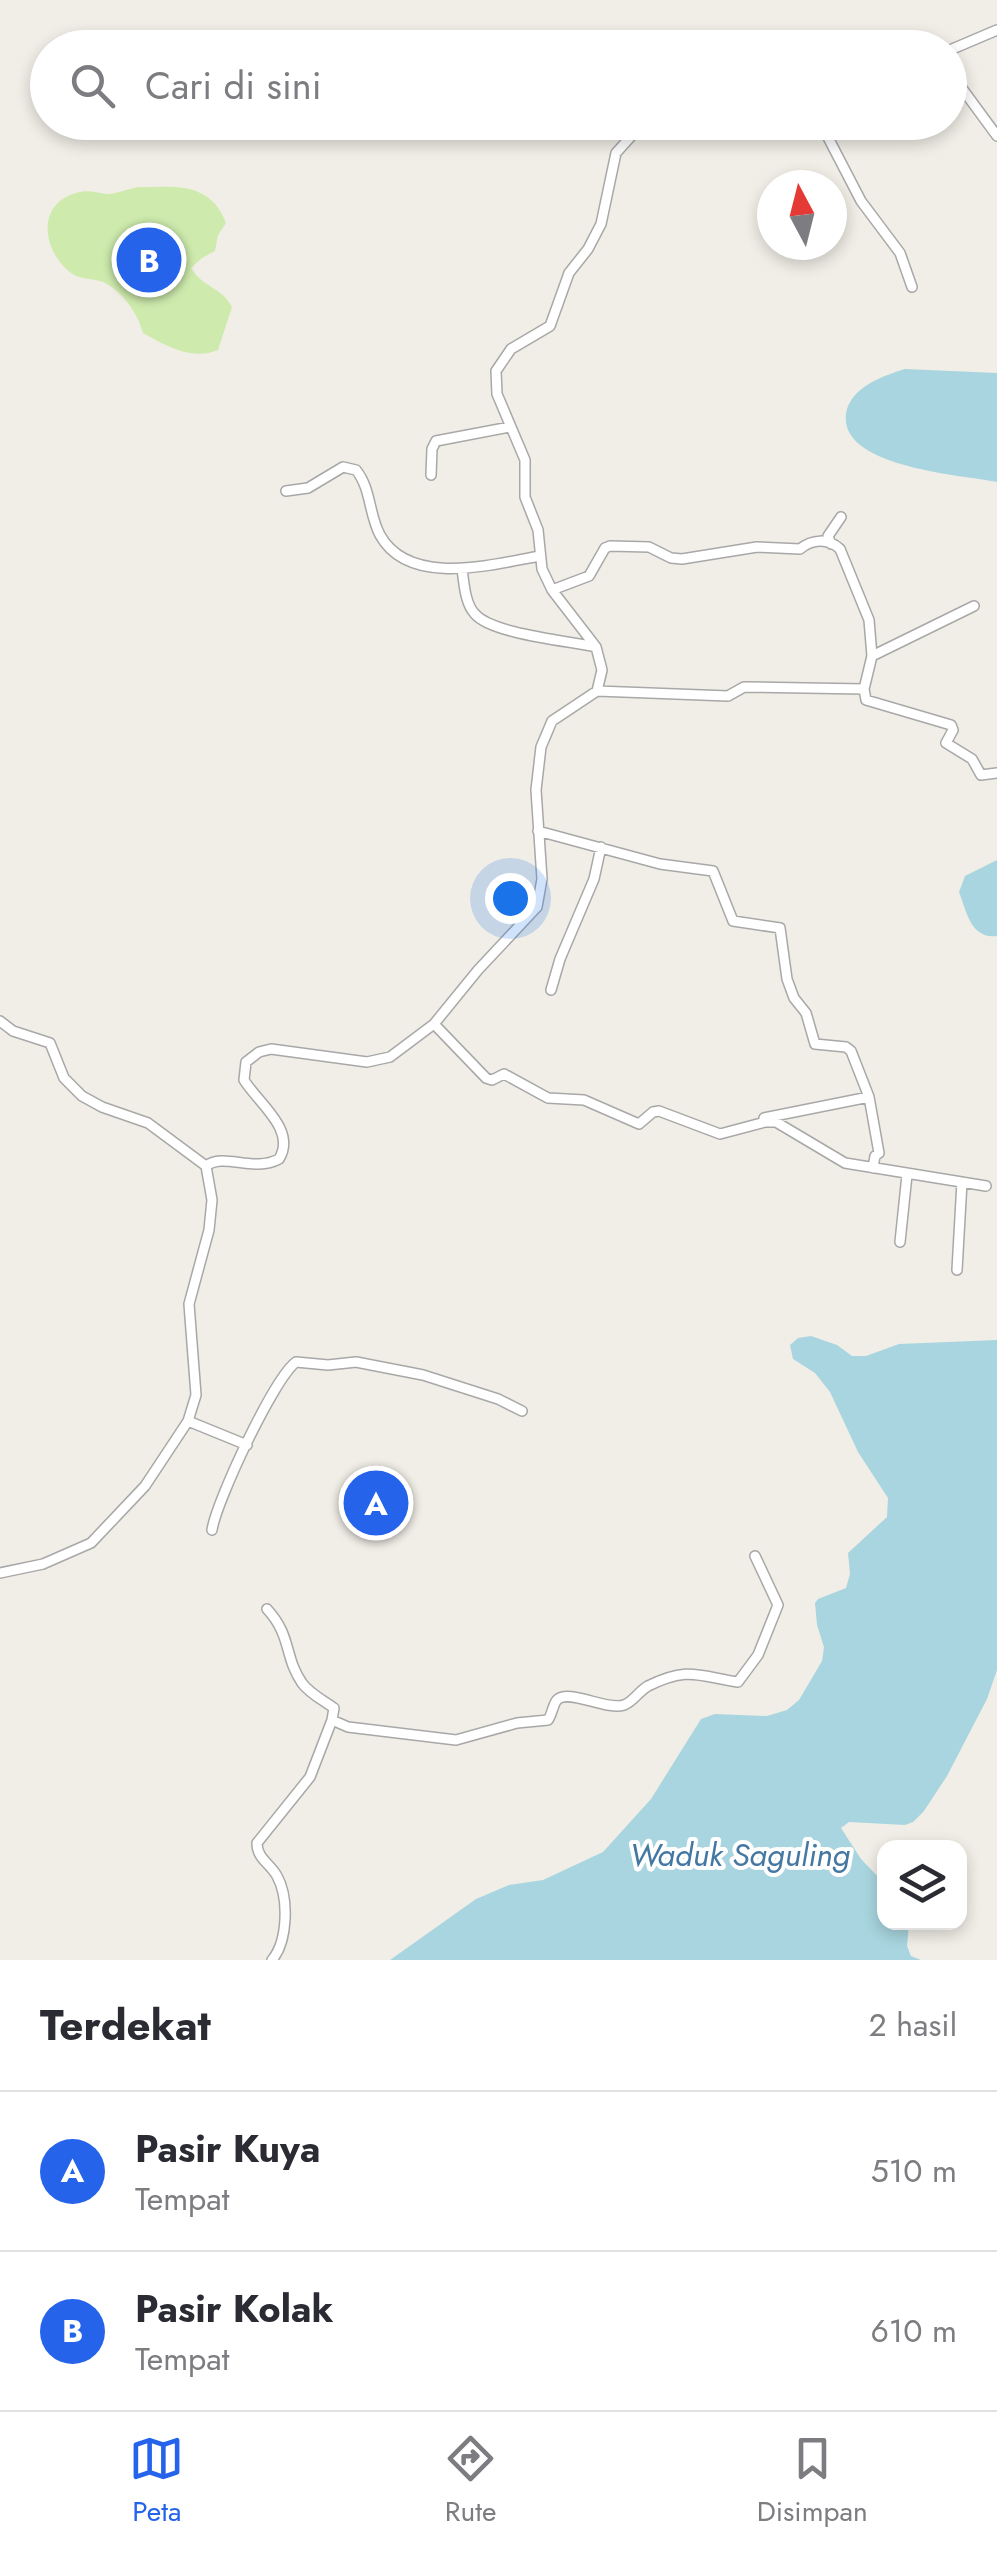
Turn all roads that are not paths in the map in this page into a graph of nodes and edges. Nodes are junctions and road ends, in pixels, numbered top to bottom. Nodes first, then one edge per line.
1 (997, 30) edge
2 (967, 43) edge
3 (967, 95) edge
4 (997, 136) edge
5 (628, 140) edge
6 (829, 140) edge
7 (912, 287) dead end
8 (510, 426) junction
9 (430, 475) dead end
10 (286, 491) dead end
11 (840, 517) dead end
12 (831, 544) junction
13 (540, 556) junction
14 (462, 569) junction
15 (552, 590) junction
16 (974, 606) dead end
17 (596, 647) junction
18 (872, 656) junction
19 (864, 689) junction
20 (597, 691) junction
21 (997, 773) edge
22 (538, 832) junction
23 (601, 848) junction
24 (551, 990) dead end
25 (0, 1021) edge
26 (434, 1024) junction
27 (869, 1097) junction
28 (759, 1123) junction
29 (206, 1166) junction
30 (874, 1168) junction
31 (907, 1175) junction
32 (962, 1182) junction
33 (986, 1186) dead end
34 (900, 1242) dead end
35 (957, 1270) dead end
36 (522, 1411) dead end
37 (188, 1420) junction
38 (247, 1445) junction
39 (212, 1530) dead end
40 (755, 1556) dead end
41 (0, 1573) edge
42 (266, 1609) dead end
43 (332, 1720) junction
44 (272, 1960) edge

1 - 2 street
3 - 4 street
5 - 8 street
6 - 7 street
8 - 9 street
8 - 13 street
10 - 14 street
11 - 12 street
12 - 15 street
12 - 18 street
13 - 14 street
13 - 15 street
14 - 17 street
15 - 17 street
16 - 18 street
17 - 20 street
18 - 19 street
19 - 20 street
19 - 21 street
20 - 22 street
22 - 23 street
22 - 26 street
23 - 24 street
23 - 27 street
25 - 29 street
26 - 28 street
26 - 29 street
27 - 28 street
27 - 30 street
28 - 30 street
29 - 37 street
30 - 31 street
31 - 32 street
31 - 34 street
32 - 33 street
32 - 35 street
36 - 38 street
37 - 38 street
37 - 41 street
38 - 39 street
40 - 43 street
42 - 43 street
43 - 44 street

